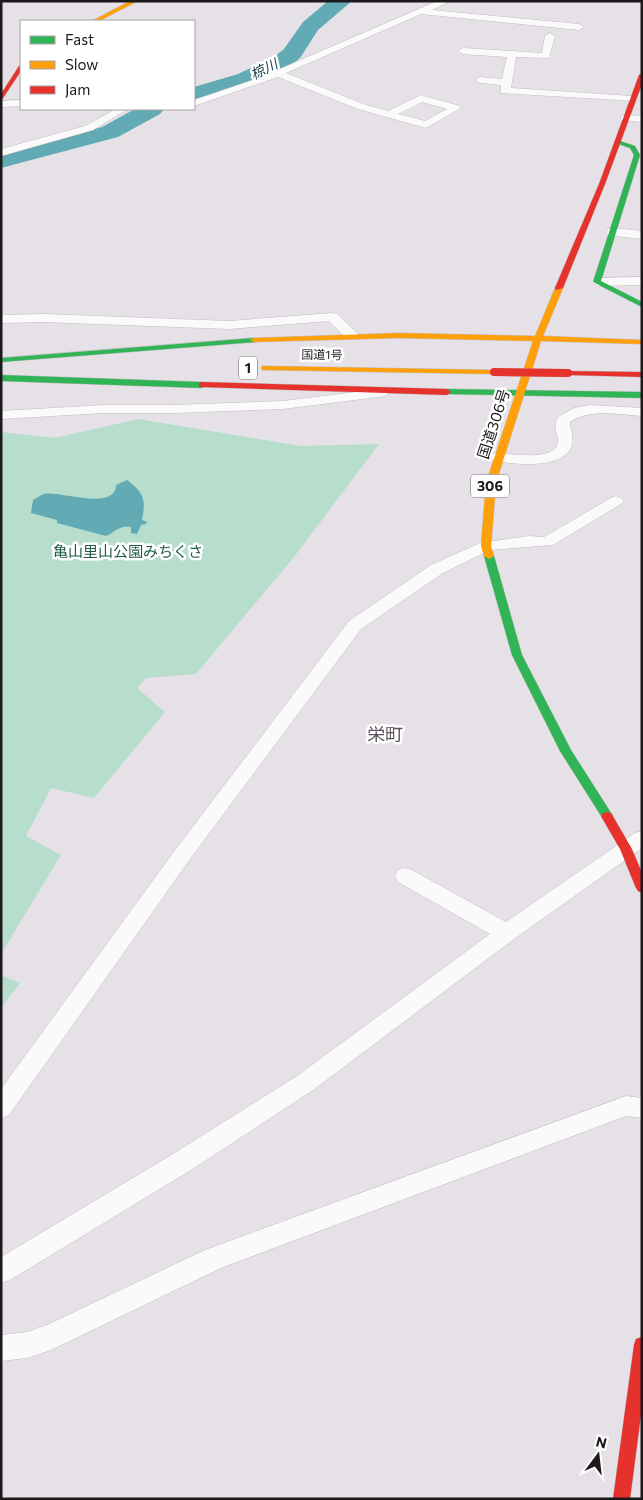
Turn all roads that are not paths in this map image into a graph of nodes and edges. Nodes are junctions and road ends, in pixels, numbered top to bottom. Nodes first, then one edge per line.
1 (135, 1) edge
2 (446, 1) edge
3 (419, 12) junction
4 (97, 20) edge
5 (579, 27) dead end
6 (550, 36) dead end
7 (463, 51) dead end
8 (512, 54) junction
9 (20, 69) edge
10 (279, 74) junction
11 (642, 75) edge
12 (480, 80) dead end
13 (507, 82) junction
14 (440, 94) dead end
15 (1, 100) edge
16 (428, 100) junction
17 (632, 100) junction
18 (195, 103) edge
19 (1, 104) edge
20 (20, 104) edge
21 (121, 110) edge
22 (390, 114) junction
23 (626, 118) junction
24 (642, 119) edge
25 (618, 142) junction
26 (1, 153) edge
27 (612, 232) junction
28 (642, 235) edge
29 (642, 281) edge
30 (597, 282) junction
31 (642, 305) edge
32 (1, 319) edge
33 (352, 336) junction
34 (538, 338) junction
35 (642, 342) edge
36 (1, 360) edge
37 (61, 368) dead end
38 (249, 368) dead end
39 (1, 370) edge
40 (642, 375) edge
41 (1, 378) edge
42 (392, 391) junction
43 (520, 393) junction
44 (642, 395) edge
45 (642, 412) edge
46 (1, 415) edge
47 (498, 457) junction
48 (616, 501) dead end
49 (486, 546) junction
50 (634, 844) edge
51 (405, 876) dead end
52 (642, 888) edge
53 (507, 934) junction
54 (1, 1108) edge
55 (642, 1108) edge
56 (1, 1271) edge
57 (642, 1345) edge
58 (1, 1348) edge
59 (621, 1499) edge

1 - 4 main road
2 - 3 street
3 - 5 street
3 - 10 street
6 - 8 street
7 - 8 street
8 - 13 street
9 - 15 main road
10 - 18 street
10 - 22 street
11 - 17 main road, 国道306号 / 306
12 - 13 street
13 - 17 street
14 - 16 street
16 - 22 street
16 - 22 street
17 - 23 main road, 国道306号 / 306
19 - 20 street
21 - 26 street
23 - 24 street
23 - 25 main road, 国道306号 / 306
25 - 27 main road
25 - 34 main road, 国道306号 / 306
27 - 28 street
27 - 30 main road
29 - 30 street
30 - 31 main road
32 - 33 street
33 - 34 main road
33 - 36 main road
34 - 35 main road
34 - 43 main road, 国道306号 / 306
37 - 39 main road
38 - 40 main road, 国道1号 / 1, bridge
41 - 42 main road
42 - 43 main road
42 - 46 street
43 - 44 main road
43 - 47 main road, 国道306号 / 306
45 - 47 street
47 - 49 main road, 国道306号 / 306
48 - 49 street
49 - 50 main road, 国道306号 / 306
49 - 54 street
50 - 52 main road, 国道306号 / 306
50 - 53 street
51 - 53 street
53 - 56 street
55 - 58 street
57 - 59 main road

